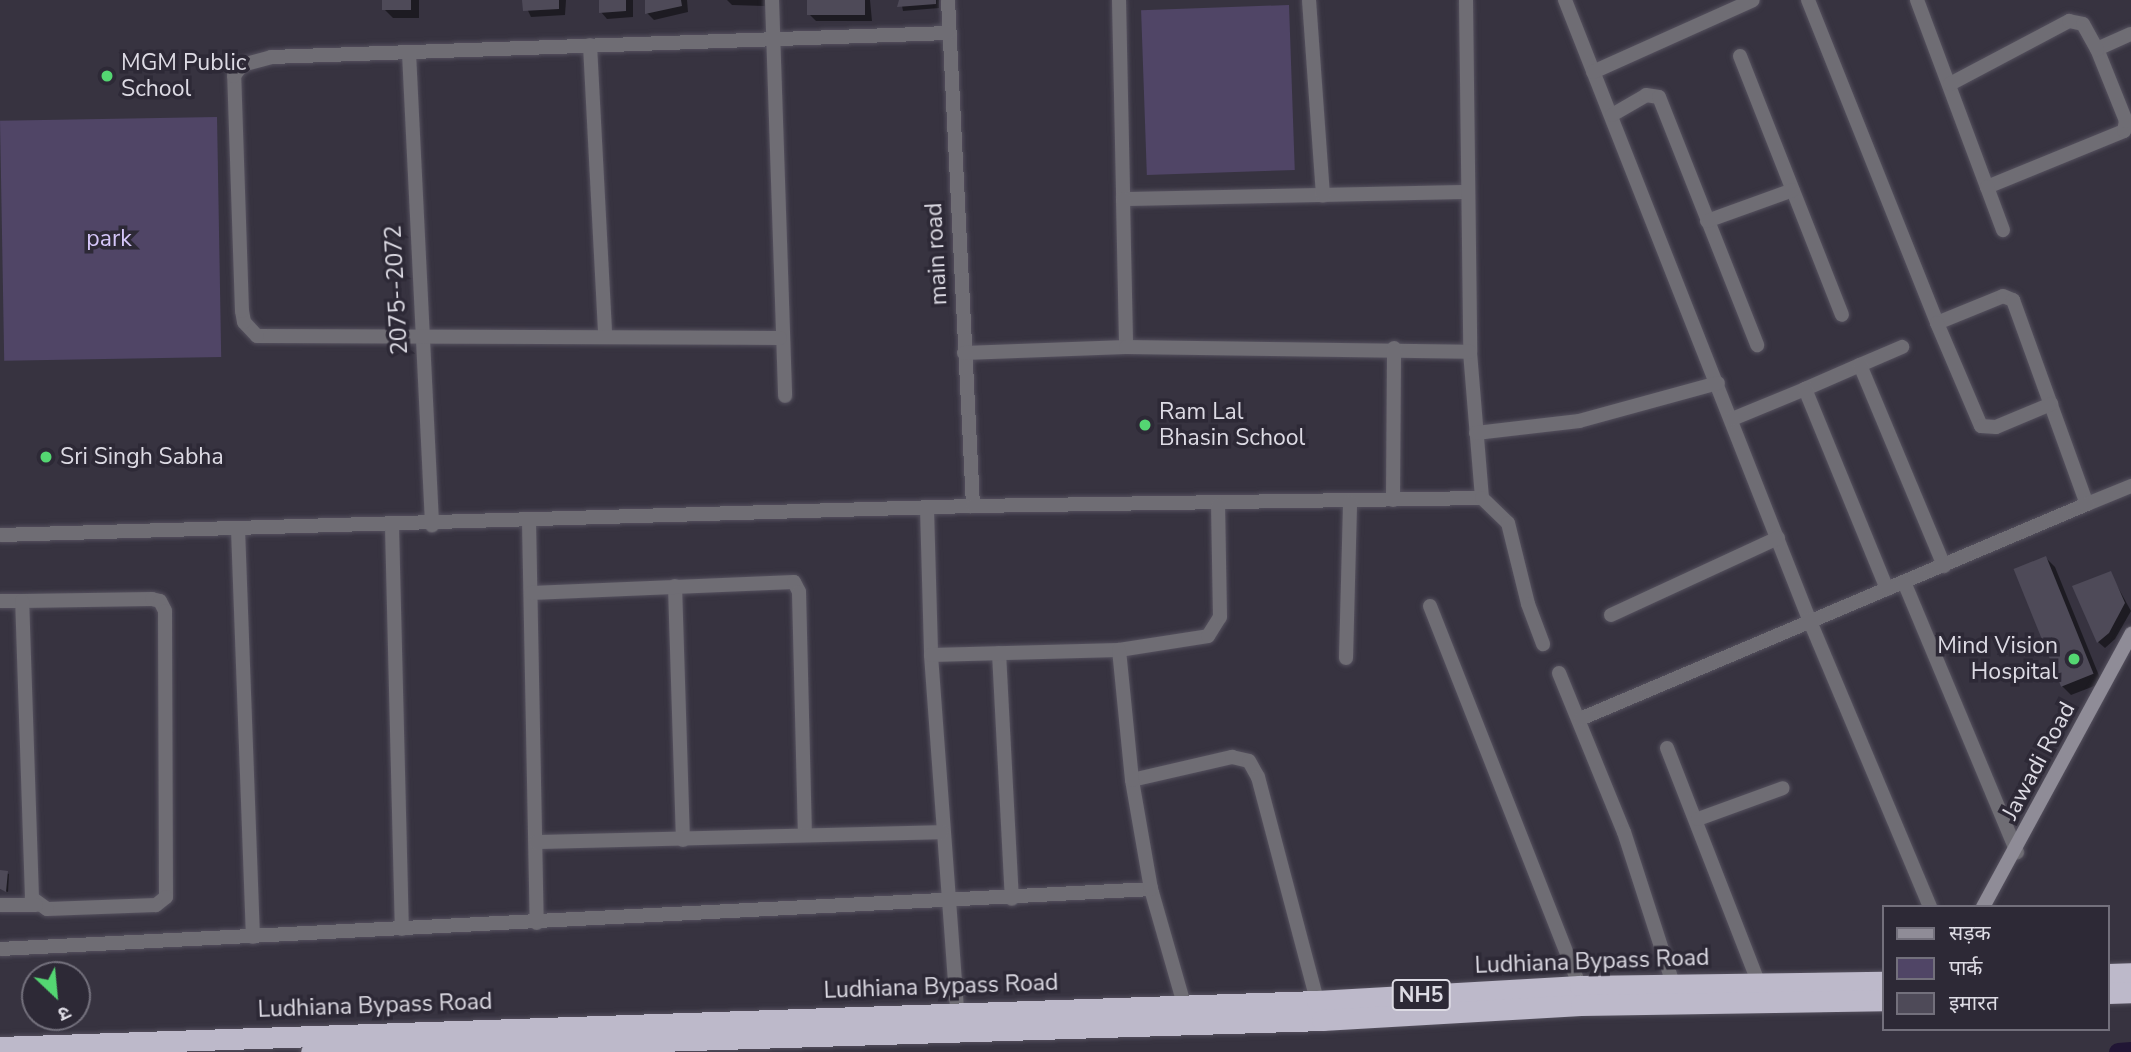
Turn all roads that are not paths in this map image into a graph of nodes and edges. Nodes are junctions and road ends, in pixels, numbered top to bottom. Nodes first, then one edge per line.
1 (772, 0) edge
2 (948, 0) edge
3 (1119, 0) edge
4 (1308, 0) edge
5 (1466, 0) edge
6 (1565, 0) edge
7 (1753, 0) edge
8 (1808, 0) edge
9 (1917, 0) edge
10 (949, 33) junction
11 (2131, 34) edge
12 (774, 40) junction
13 (590, 45) junction
14 (2096, 49) junction
15 (409, 53) junction
16 (1740, 56) dead end
17 (1593, 72) junction
18 (1950, 85) junction
19 (1612, 115) junction
20 (1987, 187) junction
21 (1793, 190) junction
22 (1468, 192) junction
23 (1323, 195) junction
24 (1123, 199) junction
25 (1707, 221) junction
26 (2003, 230) dead end
27 (1842, 315) dead end
28 (1937, 323) junction
29 (422, 333) junction
30 (605, 336) junction
31 (780, 338) junction
32 (1757, 345) dead end
33 (1126, 347) junction
34 (1902, 347) dead end
35 (1394, 348) junction
36 (1470, 352) junction
37 (964, 353) junction
38 (1860, 365) junction
39 (1718, 383) junction
40 (1805, 389) junction
41 (785, 396) dead end
42 (2051, 404) junction
43 (1732, 419) junction
44 (1476, 433) junction
45 (2131, 486) edge
46 (1482, 498) junction
47 (1393, 500) junction
48 (1350, 502) junction
49 (2087, 504) junction
50 (1218, 505) junction
51 (973, 506) junction
52 (927, 508) junction
53 (530, 521) junction
54 (432, 525) junction
55 (392, 526) junction
56 (238, 529) junction
57 (0, 535) edge
58 (1778, 538) junction
59 (1944, 566) junction
60 (1904, 582) junction
61 (675, 586) junction
62 (1886, 589) junction
63 (531, 593) junction
64 (0, 601) edge
65 (22, 601) junction
66 (1430, 606) dead end
67 (1611, 615) dead end
68 (1809, 619) junction
69 (2131, 634) edge
70 (1543, 644) dead end
71 (1119, 650) junction
72 (999, 653) junction
73 (931, 655) junction
74 (1346, 658) dead end
75 (1559, 673) dead end
76 (1580, 719) junction
77 (1667, 748) dead end
78 (1132, 780) junction
79 (1783, 788) dead end
80 (1698, 820) junction
81 (942, 832) junction
82 (805, 835) junction
83 (682, 840) junction
84 (536, 842) junction
85 (2017, 852) junction
86 (1151, 889) junction
87 (1012, 900) junction
88 (947, 903) junction
89 (0, 905) edge
90 (36, 905) junction
91 (1929, 905) edge
92 (1984, 905) edge
93 (537, 923) junction
94 (402, 929) junction
95 (253, 936) junction
96 (0, 949) edge
97 (2131, 973) edge
98 (2110, 974) edge
99 (1882, 982) edge
100 (1672, 984) junction
101 (1759, 984) junction
102 (1580, 986) junction
103 (2131, 992) edge
104 (2110, 993) edge
105 (1882, 1000) edge
106 (1317, 1001) junction
107 (1184, 1004) junction
108 (957, 1012) junction
109 (0, 1047) edge
110 (311, 1052) edge

1 - 12 street
2 - 10 street, main road
3 - 24 street
4 - 23 street
5 - 22 street
6 - 17 street
7 - 17 street
8 - 28 street
9 - 18 street
10 - 12 street
10 - 37 street, main road
11 - 14 street
12 - 13 street
12 - 31 street
13 - 15 street
13 - 30 street
14 - 18 street
14 - 20 street
15 - 29 street, 2075--2072
15 - 29 street
16 - 21 street
17 - 19 street
18 - 20 street
19 - 25 street
19 - 39 street
20 - 26 street
21 - 25 street
21 - 27 street
22 - 23 street
22 - 36 street
23 - 24 street
24 - 33 street
25 - 32 street
28 - 42 street
28 - 42 street
29 - 30 street
29 - 54 street, 2075--2072
30 - 31 street
31 - 41 street
33 - 35 street
33 - 37 street
34 - 38 street
35 - 36 street
35 - 47 street
36 - 44 street
37 - 51 street, main road
38 - 40 street
38 - 59 street
39 - 43 street
39 - 44 street
40 - 43 street
40 - 62 street
42 - 49 street
43 - 58 street
44 - 46 street
45 - 49 street
46 - 47 street
46 - 70 street
47 - 48 street
48 - 50 street
48 - 74 street
49 - 59 street
50 - 51 street
50 - 71 street
51 - 52 street
52 - 53 street
52 - 73 street
53 - 54 street
53 - 63 street
54 - 55 street
55 - 56 street
55 - 94 street
56 - 57 street
56 - 95 street
58 - 67 street
58 - 68 street
59 - 60 street
60 - 62 street
60 - 85 street
61 - 63 street
61 - 82 street
61 - 83 street
62 - 68 street
63 - 84 street
64 - 65 street
65 - 90 street
65 - 90 street
66 - 102 street
68 - 76 street
68 - 91 street
69 - 85 street, Jawadi Road
71 - 72 street
71 - 78 street
72 - 73 street
72 - 87 street
73 - 81 street
75 - 76 street
76 - 100 street
77 - 80 street
78 - 86 street
78 - 106 street
79 - 80 street
80 - 101 street
81 - 82 street
81 - 88 street
82 - 83 street
83 - 84 street
84 - 93 street
85 - 92 street, Jawadi Road
86 - 87 street
86 - 107 street
87 - 88 street
88 - 93 street
88 - 108 street
89 - 90 street
93 - 94 street
94 - 95 street
95 - 96 street
97 - 98 highway
99 - 101 highway, Ludhiana Bypass Road / NH5
100 - 101 highway, Ludhiana Bypass Road / NH5
100 - 102 highway, Ludhiana Bypass Road / NH5
102 - 106 highway, Ludhiana Bypass Road / NH5
103 - 104 highway
105 - 110 highway, Ludhiana Bypass Road / NH5
106 - 107 highway, Ludhiana Bypass Road / NH5
107 - 108 highway, Ludhiana Bypass Road / NH5
108 - 109 highway, Ludhiana Bypass Road / NH5

